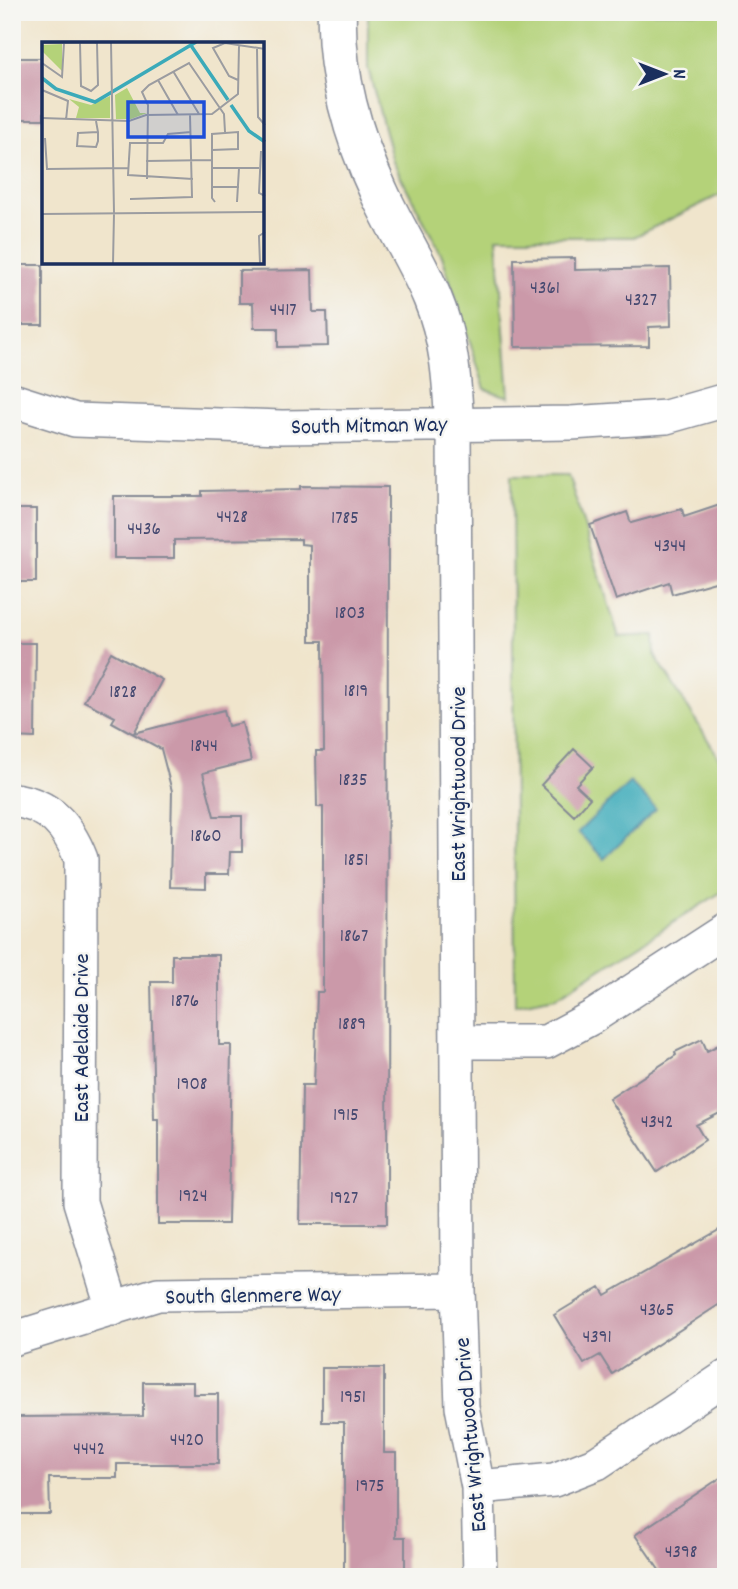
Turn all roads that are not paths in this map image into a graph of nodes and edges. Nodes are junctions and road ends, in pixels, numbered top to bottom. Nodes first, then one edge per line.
1 (337, 12) edge
2 (12, 400) edge
3 (726, 400) edge
4 (454, 422) junction
5 (12, 800) edge
6 (726, 930) edge
7 (458, 1042) junction
8 (458, 1290) junction
9 (113, 1309) junction
10 (12, 1339) edge
11 (726, 1377) edge
12 (478, 1487) junction
13 (480, 1577) edge

1 - 4 street, East Wrightwood Drive
2 - 4 street, South Mitman Way
3 - 4 street, South Mitman Way
4 - 7 street, East Wrightwood Drive
5 - 9 street, East Adelaide Drive
6 - 7 street
7 - 8 street, East Wrightwood Drive
8 - 9 street, South Glenmere Way
8 - 12 street, East Wrightwood Drive
9 - 10 street, South Glenmere Way
11 - 12 street
12 - 13 street, East Wrightwood Drive

